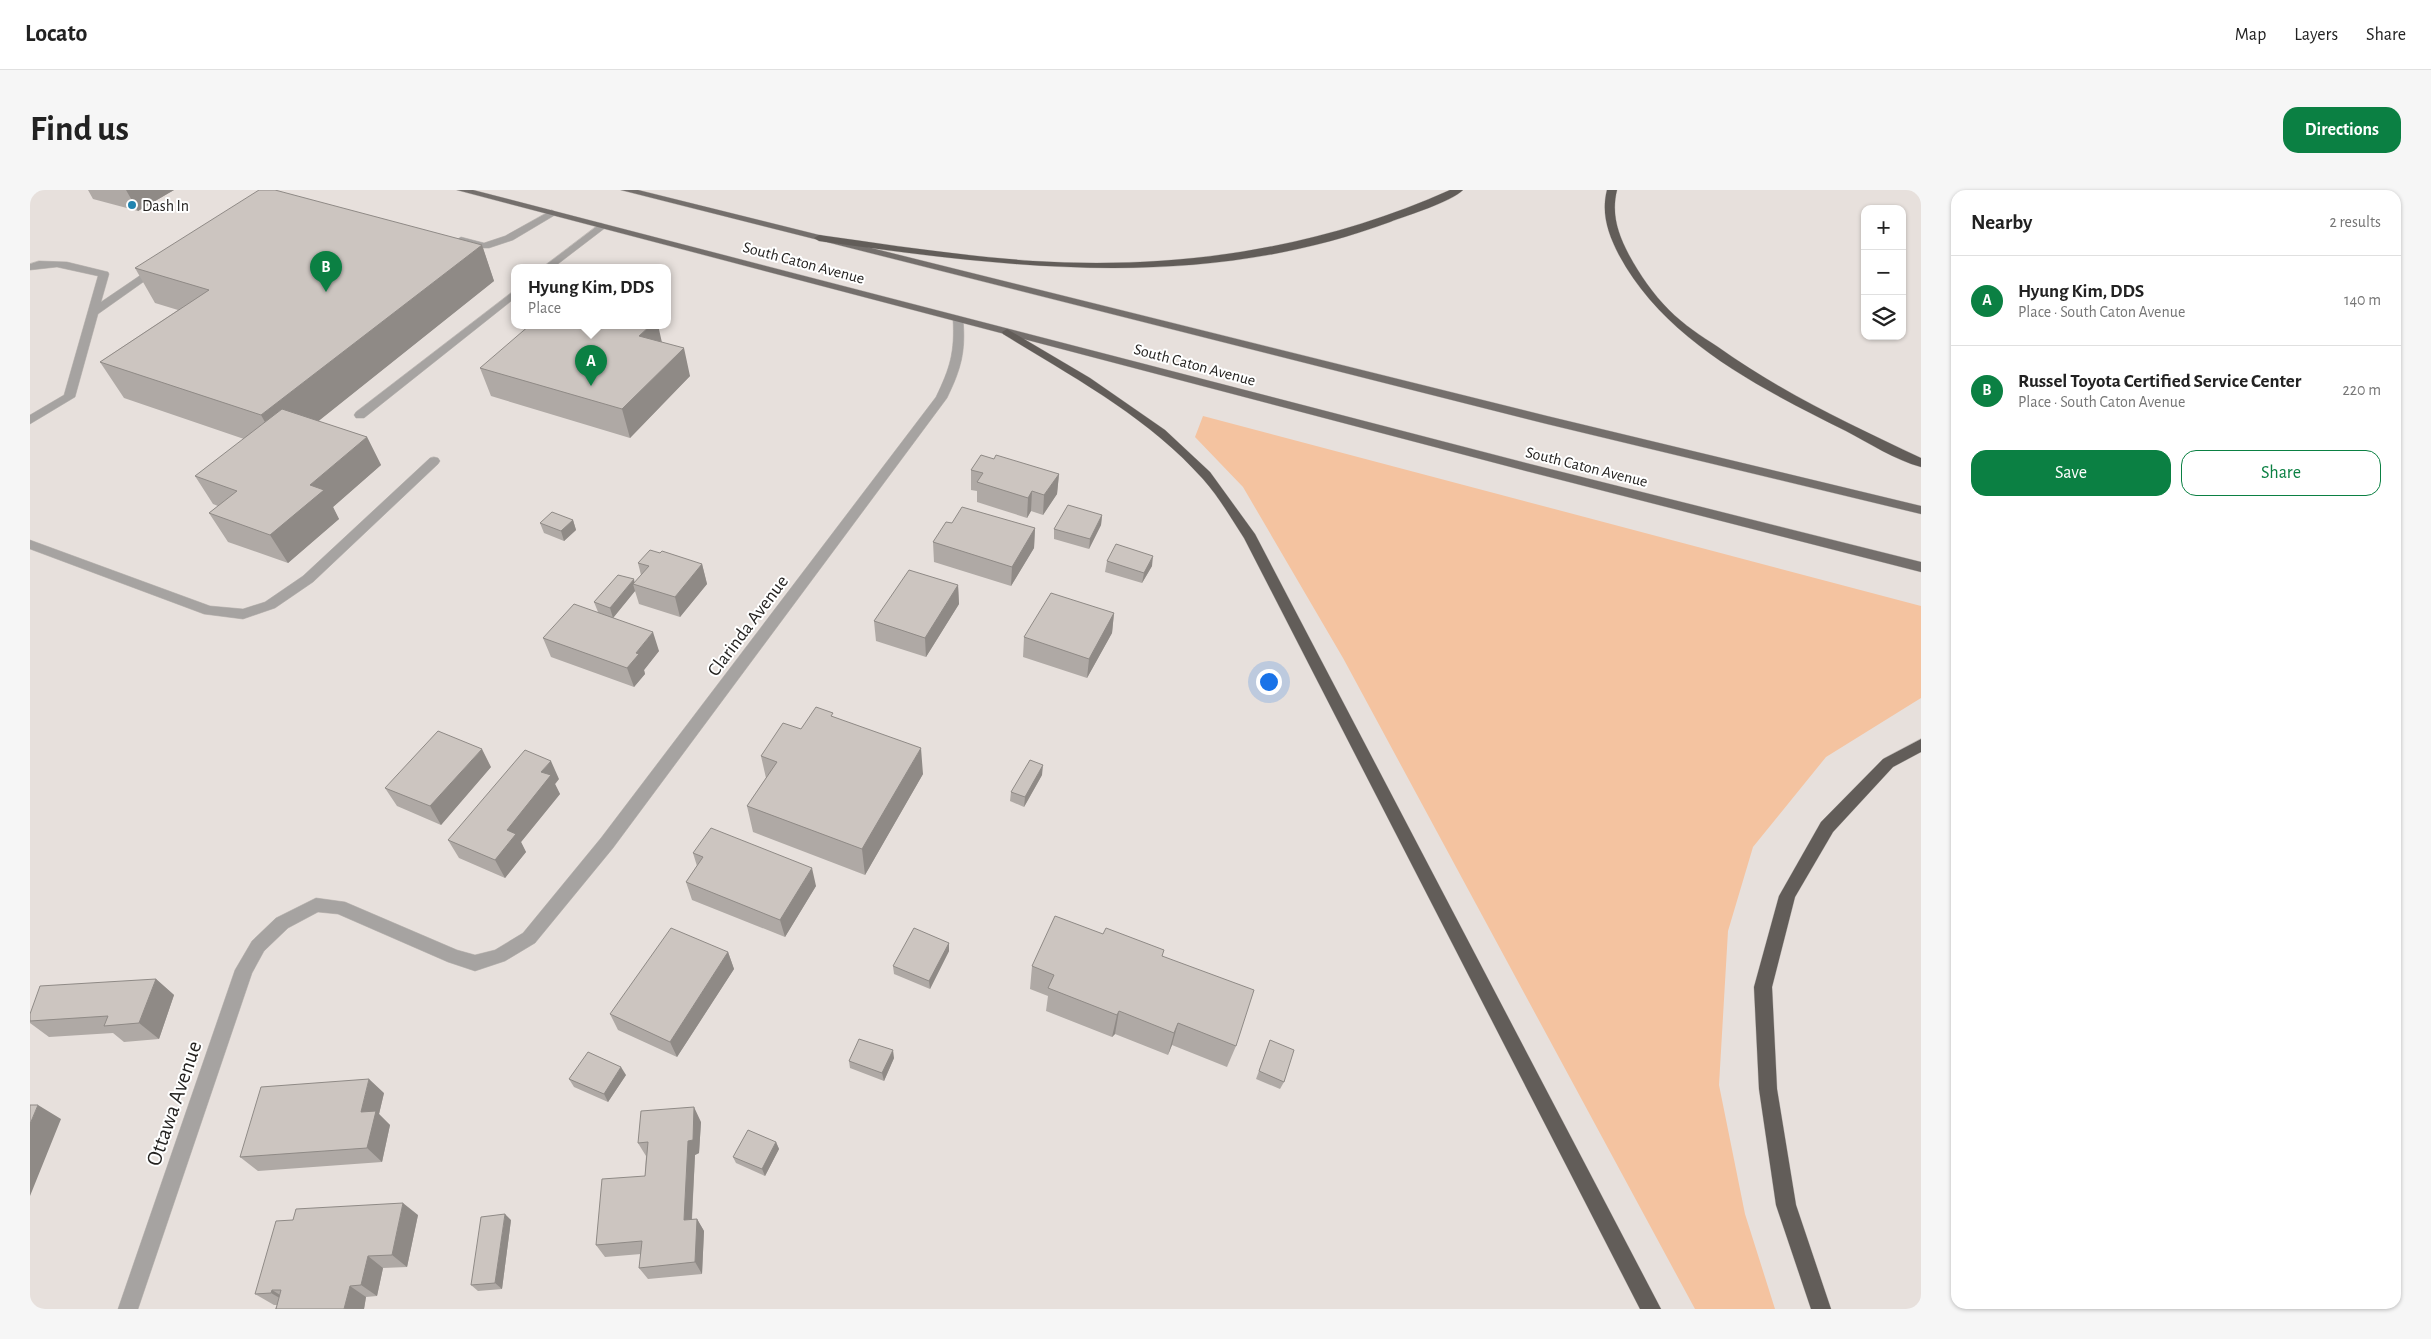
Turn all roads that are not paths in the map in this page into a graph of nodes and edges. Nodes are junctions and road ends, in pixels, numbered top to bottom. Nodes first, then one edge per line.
1 (462, 190) edge
2 (1458, 190) edge
3 (1612, 190) edge
4 (635, 191) edge
5 (552, 213) junction
6 (601, 226) junction
7 (447, 237) edge
8 (819, 238) junction
9 (164, 263) edge
10 (552, 264) edge
11 (30, 267) edge
12 (511, 297) edge
13 (92, 313) junction
14 (958, 319) junction
15 (1008, 332) junction
16 (360, 415) dead end
17 (30, 420) edge
18 (434, 461) dead end
19 (1921, 462) edge
20 (1921, 510) edge
21 (30, 544) edge
22 (1921, 568) edge
23 (1921, 744) edge
24 (529, 938) joint
25 (128, 1309) edge
26 (1651, 1309) edge
27 (1821, 1309) edge

1 - 5 main road, South Caton Avenue
2 - 8 highway
3 - 19 highway
4 - 8 main road, South Caton Avenue
5 - 6 main road, South Caton Avenue
5 - 7 street
6 - 10 street
6 - 14 main road, South Caton Avenue
8 - 20 main road, South Caton Avenue
9 - 13 street
11 - 13 street
12 - 16 street
13 - 17 street
14 - 15 main road, South Caton Avenue
14 - 24 street, Clarinda Avenue
15 - 22 main road, South Caton Avenue
15 - 26 highway
18 - 21 street
23 - 27 highway
24 - 25 street, Ottawa Avenue

